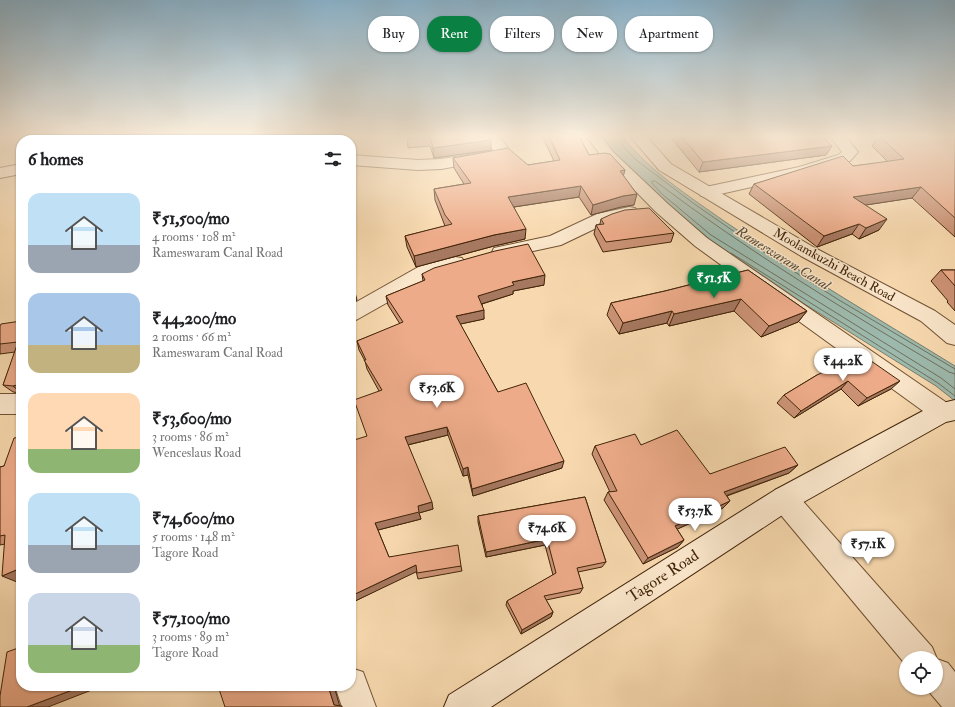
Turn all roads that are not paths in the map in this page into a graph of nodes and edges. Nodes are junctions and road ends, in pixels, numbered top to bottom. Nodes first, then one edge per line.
1 (622, 169) edge
2 (668, 169) edge
3 (809, 169) edge
4 (16, 170) edge
5 (0, 173) edge
6 (707, 192) junction
7 (662, 208) junction
8 (356, 311) edge
9 (955, 337) edge
10 (0, 404) edge
11 (16, 404) edge
12 (949, 411) edge
13 (784, 499) junction
14 (915, 651) edge
15 (943, 683) edge
16 (353, 691) edge
17 (955, 697) edge
18 (359, 707) edge
19 (461, 707) edge

1 - 7 street
2 - 6 street, Moolamkuzhi Beach Road
3 - 6 street
4 - 5 street
6 - 9 street, Moolamkuzhi Beach Road
7 - 8 street
7 - 12 street
10 - 11 street
12 - 13 street, Tagore Road
13 - 14 street
13 - 19 street, Tagore Road
15 - 17 street
16 - 18 street

